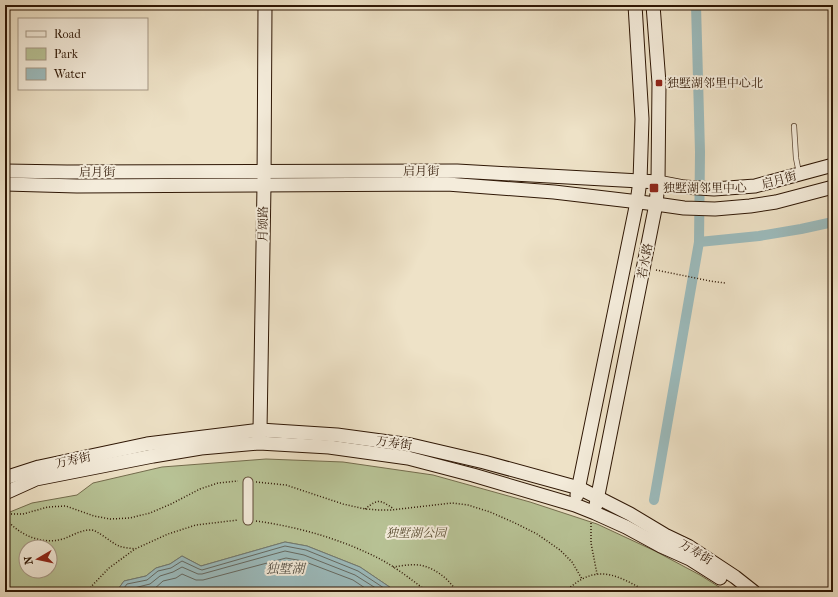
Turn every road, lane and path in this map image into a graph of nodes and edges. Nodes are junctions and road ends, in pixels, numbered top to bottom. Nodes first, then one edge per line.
1 (264, 5) edge
2 (635, 5) edge
3 (653, 5) edge
4 (794, 126) dead end
5 (833, 164) edge
6 (5, 171) edge
7 (799, 174) junction
8 (264, 178) junction
9 (640, 180) junction
10 (658, 182) junction
11 (5, 184) edge
12 (833, 187) edge
13 (637, 202) junction
14 (656, 204) junction
15 (656, 270) dead end
16 (724, 283) dead end
17 (260, 437) junction
18 (5, 478) edge
19 (248, 482) junction
20 (579, 488) junction
21 (5, 493) edge
22 (598, 497) junction
23 (575, 505) junction
24 (365, 509) junction
25 (395, 510) junction
26 (593, 512) junction
27 (5, 514) edge
28 (5, 518) edge
29 (248, 520) junction
30 (663, 541) junction
31 (135, 549) junction
32 (393, 567) junction
33 (597, 574) junction
34 (582, 579) junction
35 (86, 592) edge
36 (428, 592) edge
37 (457, 592) edge
38 (563, 592) edge
39 (648, 592) edge
40 (741, 592) edge
41 (754, 592) edge

1 - 8 street, 月颂路
2 - 9 street, 若水路
3 - 10 street, 若水路
4 - 7 lane
5 - 7 street, 启月街
6 - 8 street, 启月街
7 - 10 street, 启月街
8 - 9 street, 启月街
8 - 11 street, 启月街
8 - 13 street, 启月街
8 - 17 street, 月颂路
9 - 10 street, 启月街
9 - 13 street, 若水路
10 - 14 street, 若水路
12 - 14 street, 启月街
13 - 14 street, 启月街
13 - 20 street, 若水路
14 - 22 street, 若水路
15 - 16 path
17 - 18 street, 万寿街
17 - 20 street, 万寿街
17 - 21 street, 万寿街
17 - 23 street, 万寿街
19 - 24 path
19 - 27 path
19 - 29 street
20 - 22 street, 万寿街
20 - 23 street, 若水路
22 - 26 street, 若水路
22 - 30 street, 万寿街
23 - 26 street, 万寿街
24 - 25 path
24 - 25 path
25 - 34 path
26 - 30 street, 万寿街
26 - 33 path
28 - 31 path
29 - 31 path
29 - 32 path
30 - 40 street, 万寿街
30 - 41 street, 万寿街
31 - 35 path
32 - 36 path
32 - 37 path
33 - 34 path
33 - 39 path
34 - 38 path

